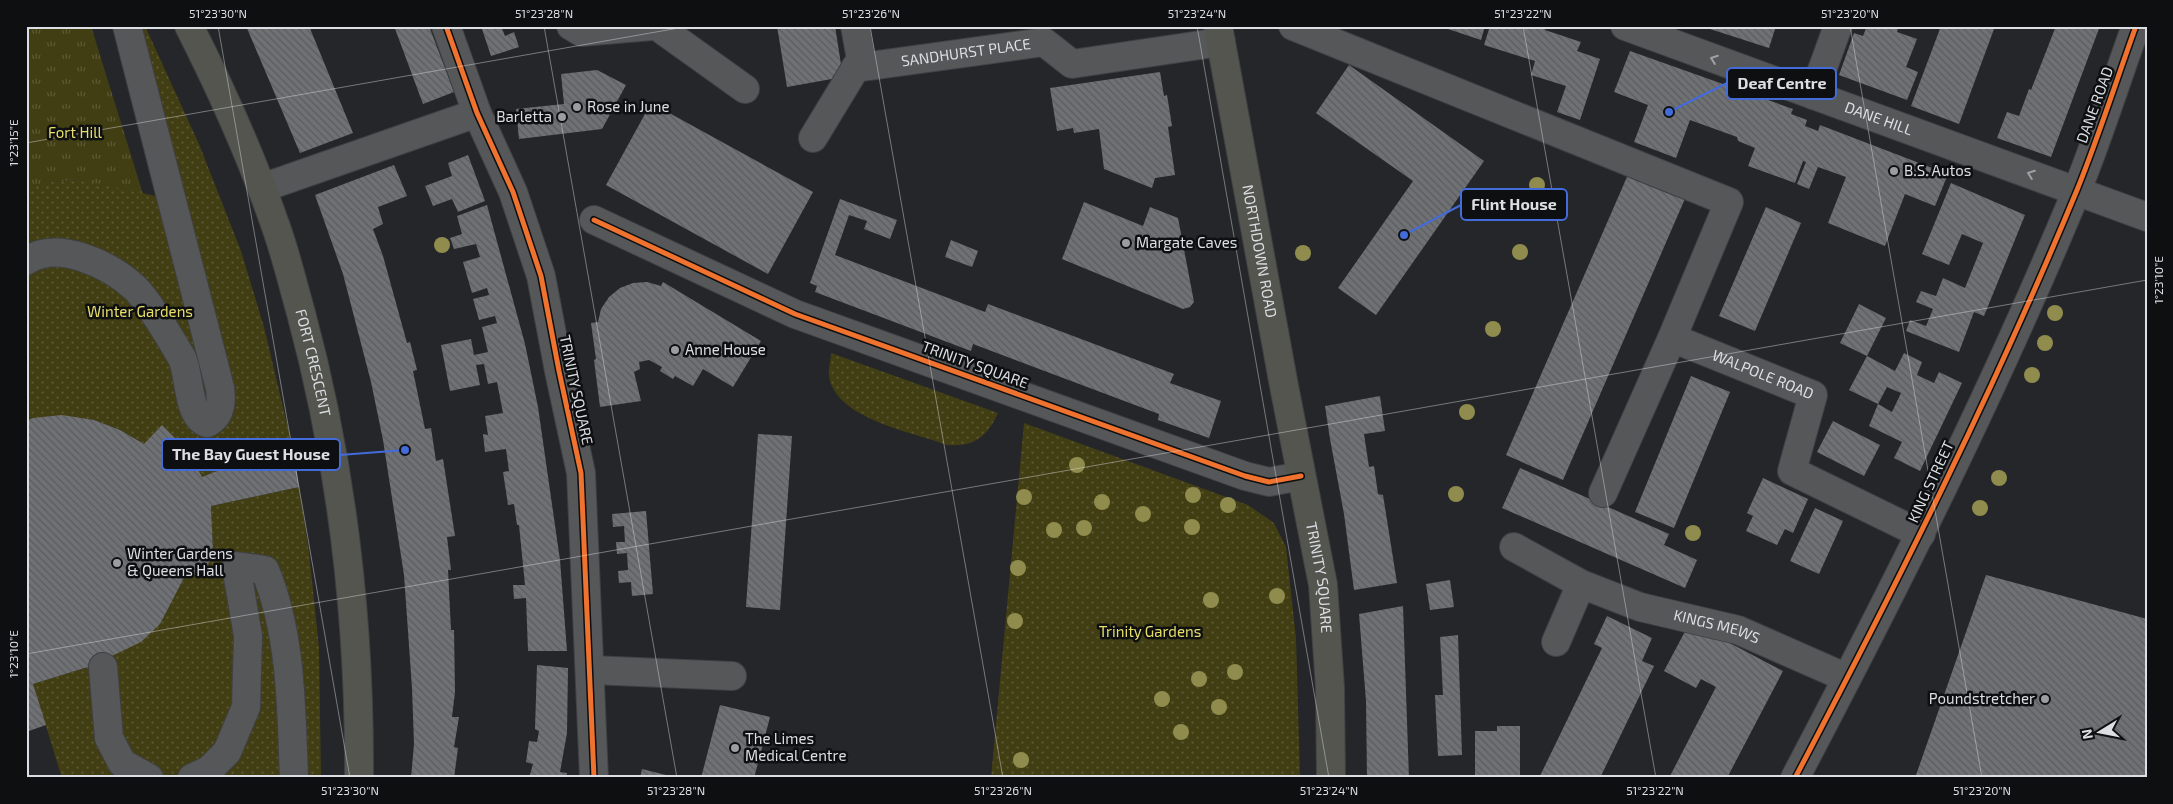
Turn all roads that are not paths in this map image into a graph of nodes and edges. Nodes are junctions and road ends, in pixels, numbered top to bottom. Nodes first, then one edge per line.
1 (127, 26) edge
2 (189, 26) edge
3 (446, 26) edge
4 (571, 26) edge
5 (652, 26) edge
6 (657, 26) edge
7 (855, 26) edge
8 (1293, 26) edge
9 (1625, 26) edge
10 (1838, 26) edge
11 (2136, 26) edge
12 (1220, 34) edge
13 (1680, 36) edge
14 (855, 68) junction
15 (745, 89) dead end
16 (1813, 95) junction
17 (477, 113) junction
18 (813, 138) dead end
19 (262, 188) junction
20 (2076, 191) junction
21 (2147, 217) edge
22 (594, 220) dead end
23 (26, 261) edge
24 (1672, 338) junction
25 (1301, 476) junction
26 (1603, 493) dead end
27 (1921, 534) junction
28 (1514, 547) dead end
29 (1581, 584) junction
30 (1556, 642) dead end
31 (103, 667) dead end
32 (591, 670) junction
33 (732, 676) dead end
34 (1848, 678) junction
35 (149, 778) edge
36 (192, 778) edge
37 (294, 778) edge
38 (359, 778) edge
39 (594, 778) edge
40 (1331, 778) edge
41 (1795, 778) edge

1 - 23 street
2 - 19 main road, FORT CRESCENT
3 - 17 street, TRINITY SQUARE
4 - 5 street
6 - 15 street
7 - 14 street
8 - 24 street
9 - 13 street, DANE HILL
10 - 16 street
11 - 20 street, DANE ROAD
12 - 14 street, SANDHURST PLACE
12 - 25 main road, NORTHDOWN ROAD
16 -> 13 street, DANE HILL
14 - 18 street
20 -> 16 street, DANE HILL
17 - 19 street
17 - 32 street, TRINITY SQUARE
19 - 38 main road, FORT CRESCENT
20 - 21 street, DANE HILL
20 - 27 street, KING STREET
22 - 25 street, TRINITY SQUARE
24 - 26 street
24 - 27 street, WALPOLE ROAD
25 - 40 main road, TRINITY SQUARE
27 - 34 street, KING STREET
28 - 29 street, KINGS MEWS
29 - 30 street
29 - 34 street, KINGS MEWS
31 - 35 street
32 - 33 street
32 - 39 street, TRINITY SQUARE
34 - 41 street, KING STREET
36 - 37 street

